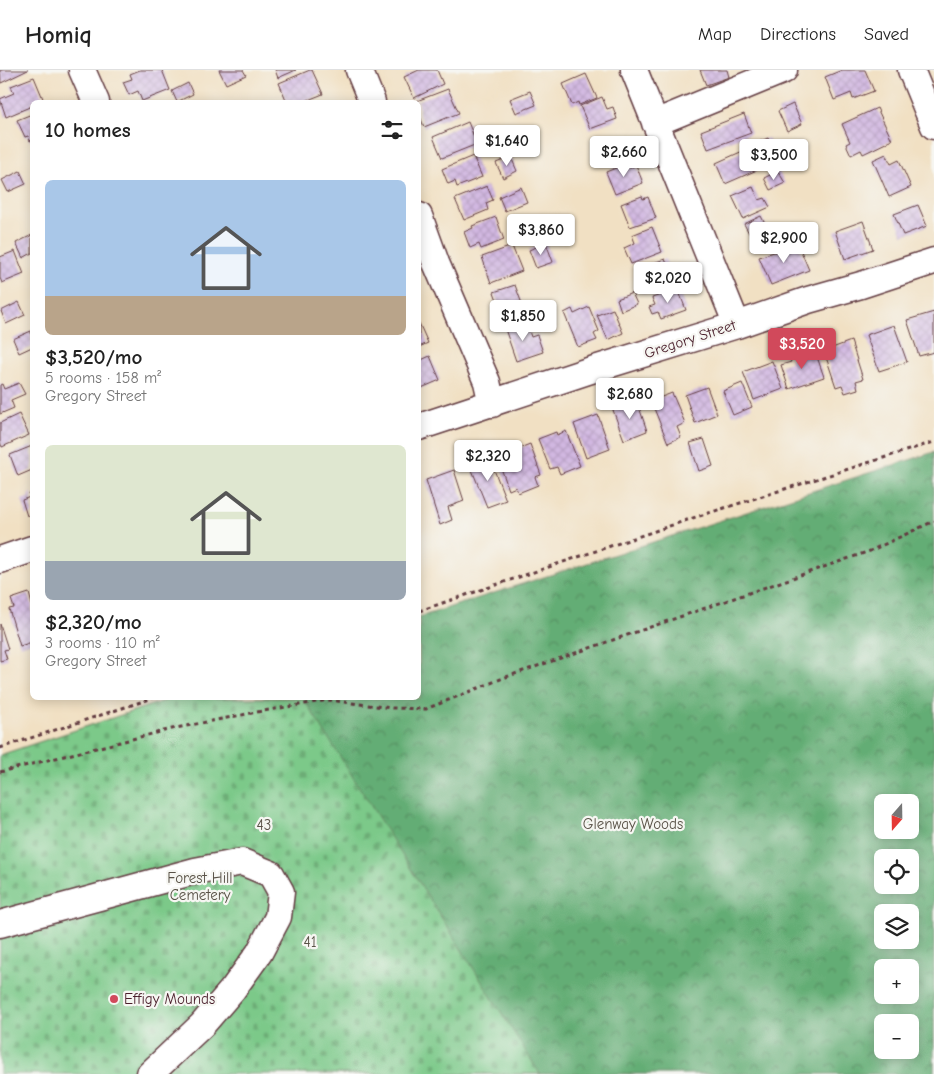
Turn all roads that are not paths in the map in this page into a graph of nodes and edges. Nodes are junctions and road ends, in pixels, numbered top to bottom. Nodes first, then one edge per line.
1 (82, 70) edge
2 (359, 70) edge
3 (634, 70) edge
4 (784, 70) edge
5 (911, 70) edge
6 (95, 100) edge
7 (371, 100) edge
8 (655, 123) junction
9 (934, 126) edge
10 (421, 222) edge
11 (934, 261) edge
12 (737, 325) junction
13 (492, 404) junction
14 (421, 426) edge
15 (30, 549) edge
16 (1, 556) edge
17 (0, 924) edge
18 (150, 1074) edge

1 - 6 street
2 - 7 street
3 - 8 street
4 - 8 street
5 - 9 street
8 - 12 street
10 - 13 street
11 - 12 street, Gregory Street
12 - 13 street, Gregory Street
13 - 14 street, Gregory Street
15 - 16 street
17 - 18 street

